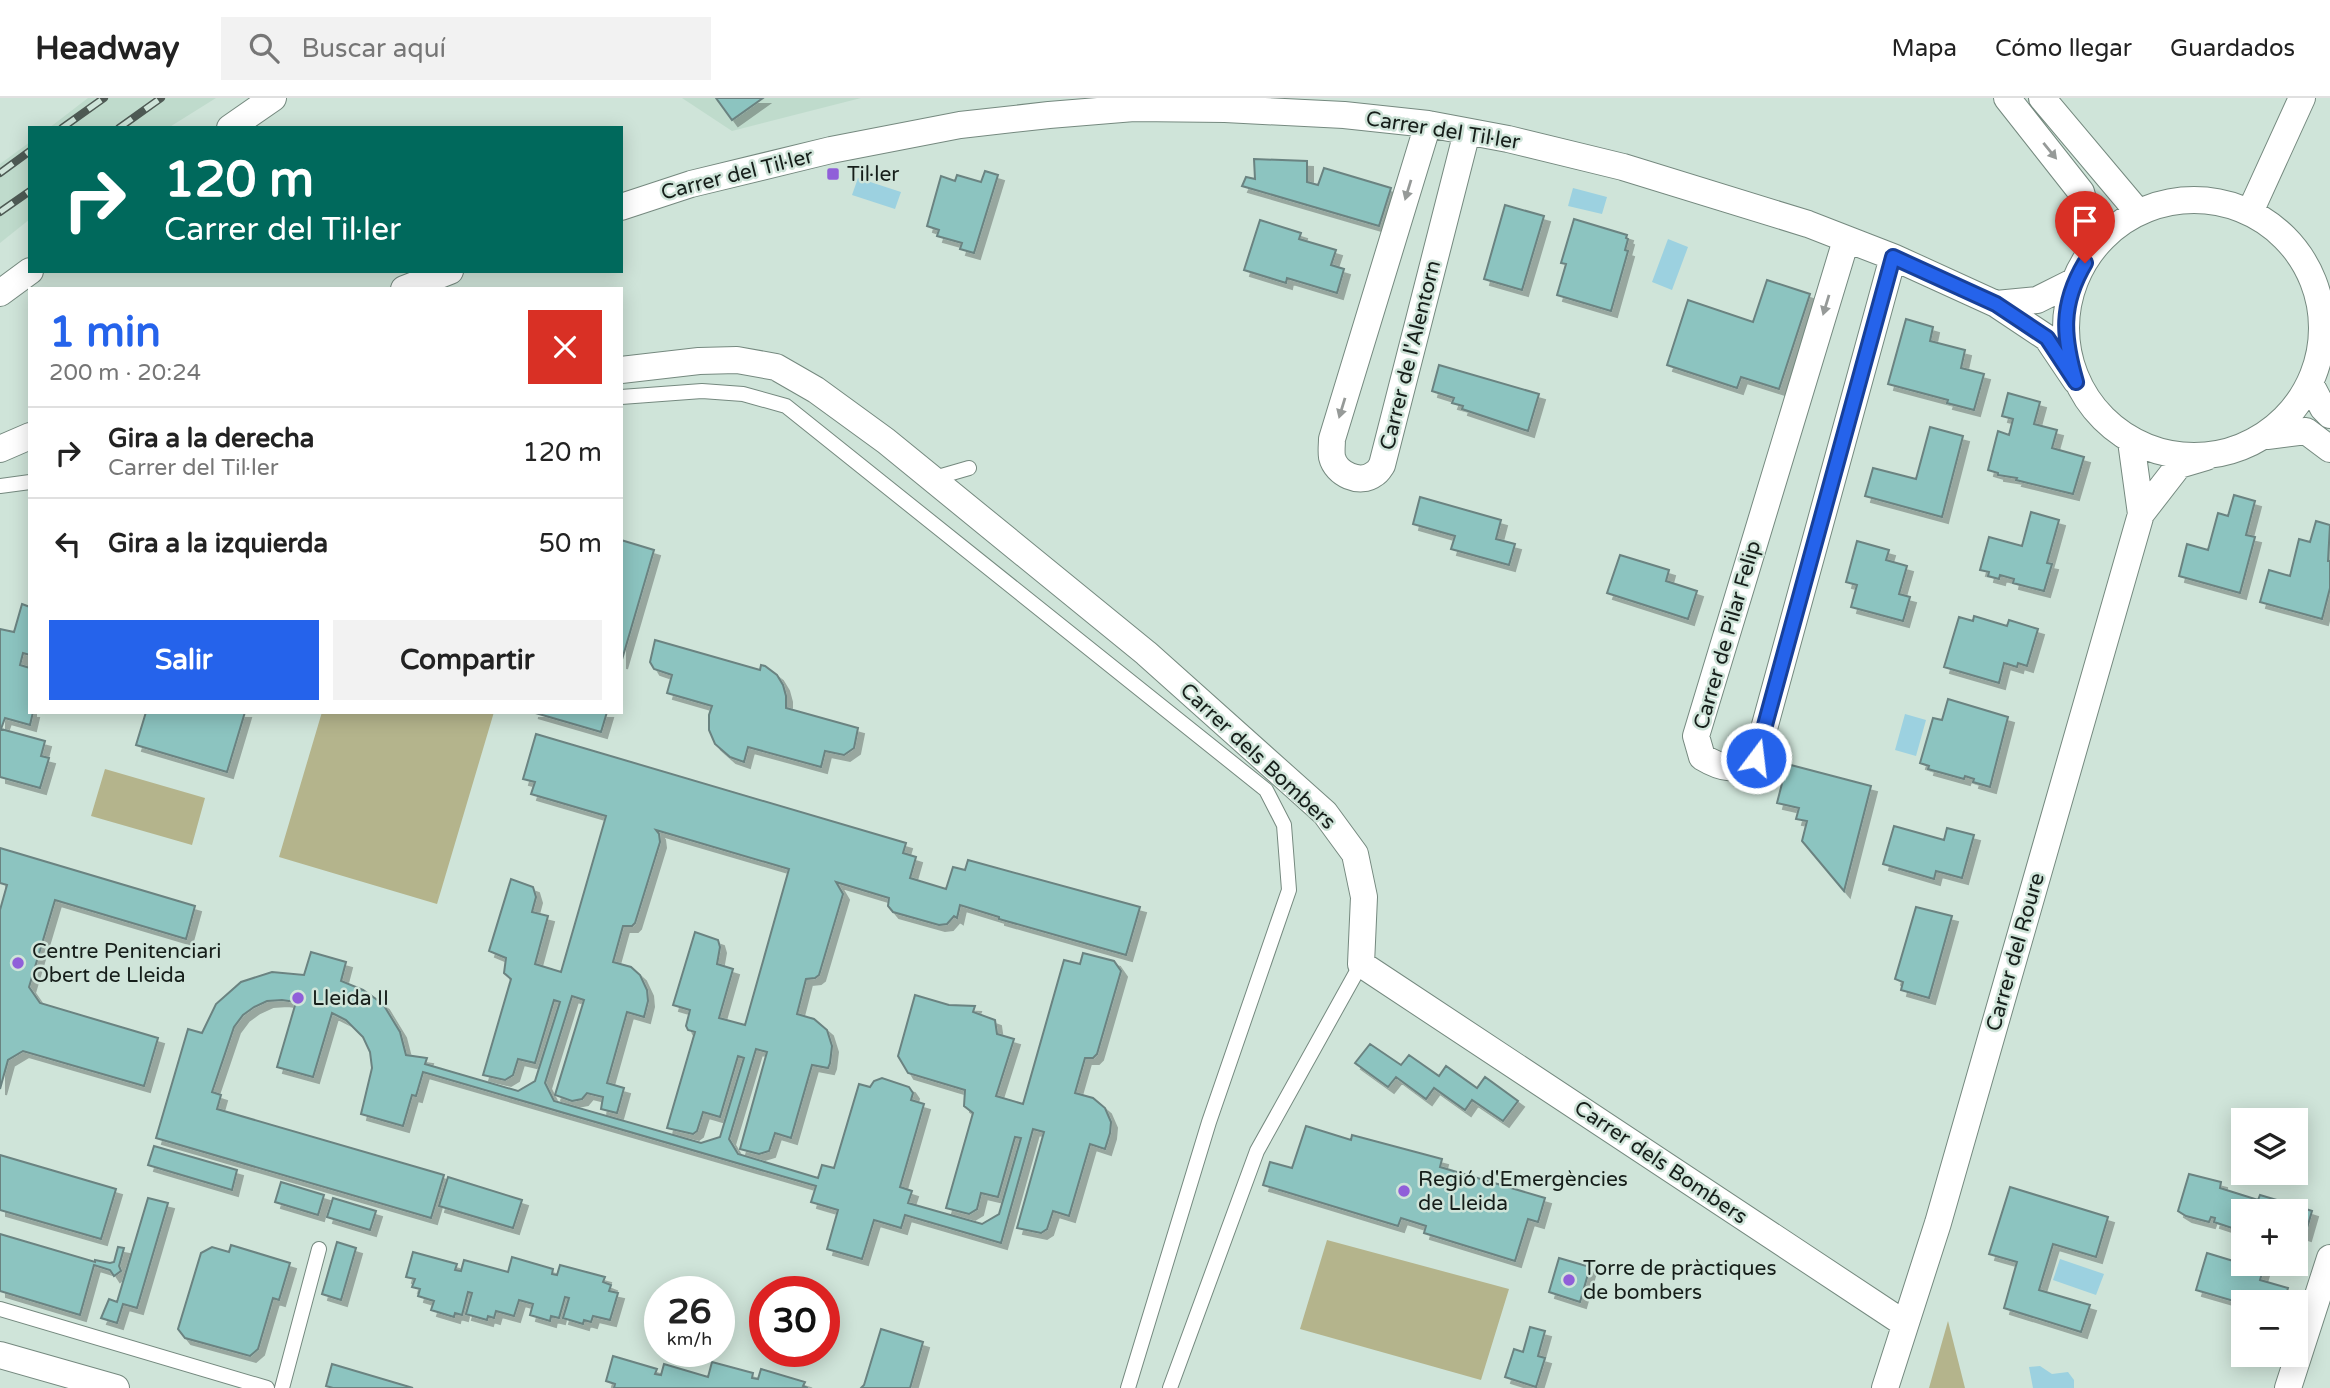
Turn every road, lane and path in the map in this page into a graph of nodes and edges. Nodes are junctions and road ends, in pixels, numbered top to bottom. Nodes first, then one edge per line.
1 (273, 98) edge
2 (2007, 98) edge
3 (2042, 98) edge
4 (2302, 98) edge
5 (1427, 124) junction
6 (233, 126) edge
7 (1467, 131) junction
8 (623, 206) edge
9 (2138, 212) junction
10 (2250, 212) junction
11 (1846, 240) junction
12 (2096, 244) junction
13 (1893, 257) junction
14 (28, 272) edge
15 (445, 273) edge
16 (2073, 282) junction
17 (409, 287) edge
18 (0, 293) edge
19 (1996, 304) junction
20 (623, 370) edge
21 (2076, 382) junction
22 (2311, 385) junction
23 (623, 397) edge
24 (2330, 415) edge
25 (2267, 436) junction
26 (28, 437) edge
27 (2131, 441) junction
28 (28, 446) edge
29 (0, 449) edge
30 (2330, 449) edge
31 (2206, 457) junction
32 (969, 468) dead end
33 (931, 479) junction
34 (28, 482) edge
35 (0, 486) edge
36 (2141, 514) junction
37 (1361, 964) junction
38 (319, 1250) dead end
39 (2330, 1258) edge
40 (0, 1309) edge
41 (1905, 1324) junction
42 (0, 1355) edge
43 (116, 1388) edge
44 (267, 1388) edge
45 (282, 1388) edge
46 (1128, 1388) edge
47 (1170, 1388) edge
48 (1885, 1388) edge
49 (2288, 1388) edge

1 - 6 street
2 -> 12 street
3 - 9 street
4 - 10 street
5 - 7 street, Carrer del Til·ler
5 -> 7 street, Carrer de l'Alentorn
5 - 8 street, Carrer del Til·ler
7 - 11 street, Carrer del Til·ler
9 - 10 street
9 - 12 street
10 - 22 street
11 - 13 street, Carrer del Til·ler
11 -> 13 street, Carrer de Pilar Felip
12 - 16 street
13 - 19 street, Carrer del Til·ler
14 - 18 street
15 - 17 street
16 - 19 street, Carrer del Til·ler
16 - 21 street
19 - 21 street, Carrer del Til·ler
20 - 33 street, Carrer dels Bombers
21 - 27 street, Carrer del Til·ler
22 - 24 street
22 - 25 street
23 - 46 lane
25 - 30 street
25 - 31 street
26 - 29 street
27 - 31 street, Carrer del Til·ler
27 - 36 street, Carrer del Roure
28 - 29 street
31 - 36 street, Carrer del Roure
32 - 33 lane
33 - 37 street, Carrer dels Bombers
34 - 35 lane
36 - 41 street, Carrer del Roure
37 - 41 street, Carrer dels Bombers
37 - 47 lane
38 - 45 lane
39 - 49 street
40 - 44 lane
41 - 48 street, Carrer del Roure
42 - 43 street

